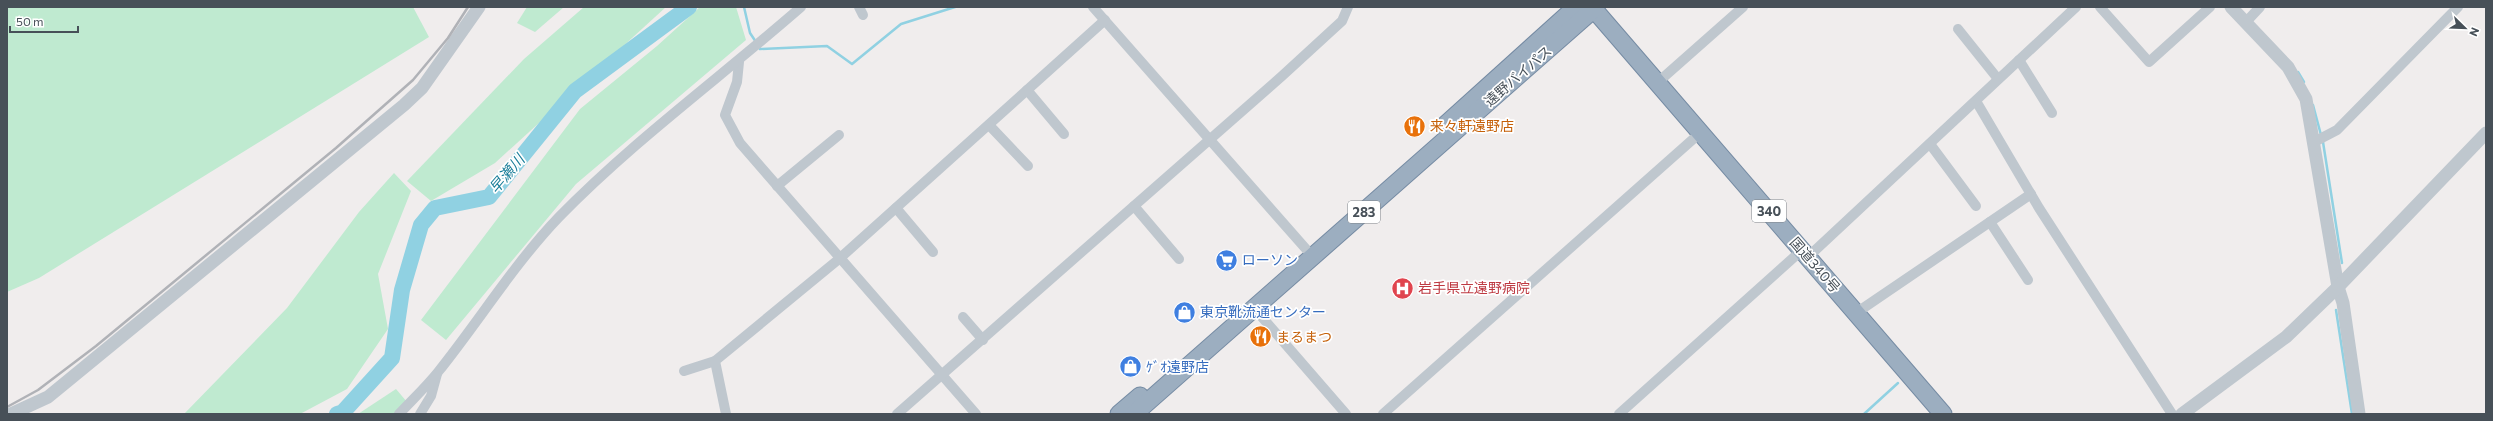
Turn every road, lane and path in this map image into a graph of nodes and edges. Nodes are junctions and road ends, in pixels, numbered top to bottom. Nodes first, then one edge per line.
1 (479, 7) edge
2 (801, 7) edge
3 (1092, 7) edge
4 (1348, 7) edge
5 (1576, 7) edge
6 (1742, 7) edge
7 (2076, 7) edge
8 (2100, 7) edge
9 (2210, 7) edge
10 (2231, 7) edge
11 (2458, 7) edge
12 (1594, 8) edge
13 (2251, 16) edge
14 (1105, 20) junction
15 (1958, 29) dead end
16 (2019, 60) junction
17 (739, 62) junction
18 (1998, 79) junction
19 (1657, 84) junction
20 (1027, 90) junction
21 (1976, 101) junction
22 (2052, 113) dead end
23 (989, 125) junction
24 (1700, 133) junction
25 (2486, 133) edge
26 (1064, 134) dead end
27 (839, 136) dead end
28 (1209, 140) junction
29 (2315, 142) junction
30 (1930, 144) junction
31 (1028, 166) dead end
32 (777, 186) junction
33 (2031, 194) junction
34 (1134, 206) junction
35 (1976, 206) dead end
36 (896, 208) junction
37 (1990, 222) junction
38 (1306, 249) junction
39 (933, 252) dead end
40 (1805, 253) junction
41 (839, 259) junction
42 (1179, 259) dead end
43 (2028, 280) dead end
44 (2338, 287) junction
45 (1254, 308) junction
46 (1856, 313) junction
47 (963, 318) dead end
48 (983, 340) junction
49 (715, 361) junction
50 (684, 371) dead end
51 (437, 373) junction
52 (942, 374) junction
53 (10, 414) edge
54 (399, 414) edge
55 (420, 414) edge
56 (726, 414) edge
57 (897, 414) edge
58 (976, 414) edge
59 (1119, 414) edge
60 (1134, 414) edge
61 (1346, 414) edge
62 (1383, 414) edge
63 (1619, 414) edge
64 (1943, 414) edge
65 (2172, 414) edge
66 (2182, 414) edge
67 (2359, 414) edge

1 - 53 street
2 - 17 street
3 - 14 street
4 - 28 street
5 - 38 highway, 遠野バイパス / 283
6 - 19 street
7 - 16 street
8 - 9 street
10 - 13 street
11 - 29 street
12 - 19 highway, 国道340号 / 340
12 - 45 highway, 遠野バイパス / 283
13 - 29 street
14 - 20 street
14 - 28 street
15 - 18 street
16 - 18 street
16 - 22 street
17 - 32 street
17 - 51 street
18 - 21 street
19 - 24 highway, 国道340号 / 340
20 - 23 street
20 - 26 street
21 - 30 street
21 - 33 street
23 - 31 street
23 - 36 street
24 - 40 highway, 国道340号 / 340
24 - 62 street
25 - 44 street
27 - 32 street
28 - 34 street
28 - 38 street
29 - 44 street
30 - 35 street
30 - 40 street
32 - 41 street
33 - 37 street
33 - 65 street
34 - 42 street
34 - 48 street
36 - 39 street
36 - 41 street
37 - 43 street
37 - 46 street
38 - 59 highway, 遠野バイパス / 283
40 - 46 highway, 国道340号 / 340
40 - 63 street
41 - 49 street
41 - 52 street
44 - 66 street
44 - 67 street
45 - 60 highway, 遠野バイパス / 283
45 - 61 street
46 - 64 highway, 国道340号 / 340
47 - 48 street
48 - 52 street
49 - 50 street
49 - 56 street
51 - 54 street
51 - 55 street
52 - 57 street
52 - 58 street

